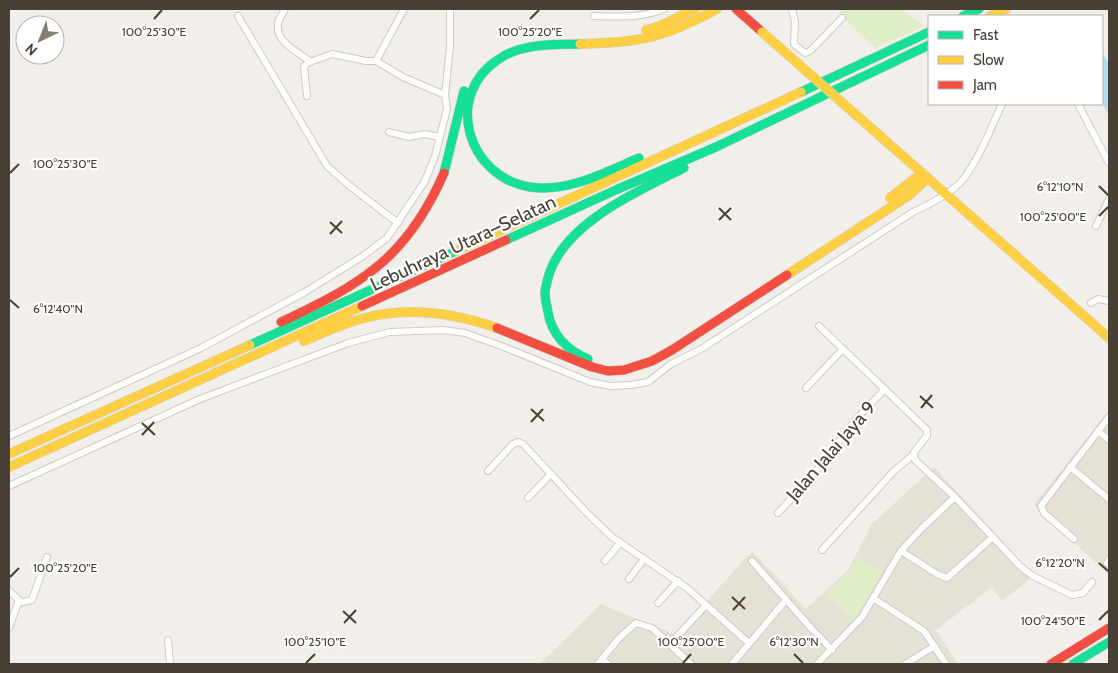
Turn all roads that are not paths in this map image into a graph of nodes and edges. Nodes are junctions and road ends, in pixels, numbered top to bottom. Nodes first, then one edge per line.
1 (285, 9) edge
2 (404, 9) edge
3 (450, 9) edge
4 (664, 9) edge
5 (695, 9) edge
6 (717, 9) edge
7 (736, 9) edge
8 (792, 9) edge
9 (979, 9) edge
10 (1006, 9) edge
11 (965, 15) edge
12 (992, 15) edge
13 (238, 16) dead end
14 (594, 16) dead end
15 (842, 18) dead end
16 (928, 32) edge
17 (928, 45) edge
18 (309, 61) junction
19 (376, 61) junction
20 (445, 95) junction
21 (307, 96) dead end
22 (1002, 105) edge
23 (1079, 105) edge
24 (763, 108) junction
25 (388, 132) dead end
26 (440, 137) junction
27 (716, 146) junction
28 (1109, 163) edge
29 (925, 176) junction
30 (946, 194) junction
31 (1109, 199) edge
32 (398, 223) junction
33 (1096, 226) dead end
34 (1109, 301) edge
35 (1091, 303) dead end
36 (819, 326) dead end
37 (1109, 338) edge
38 (254, 342) junction
39 (842, 349) junction
40 (251, 358) junction
41 (806, 388) dead end
42 (885, 390) junction
43 (1109, 417) edge
44 (1098, 431) junction
45 (9, 436) edge
46 (1109, 440) edge
47 (9, 454) edge
48 (913, 455) junction
49 (9, 467) edge
50 (1070, 467) junction
51 (488, 471) dead end
52 (551, 474) junction
53 (9, 486) edge
54 (956, 497) junction
55 (528, 498) dead end
56 (1109, 499) edge
57 (778, 513) dead end
58 (993, 536) junction
59 (1074, 539) dead end
60 (620, 543) junction
61 (822, 550) dead end
62 (900, 551) junction
63 (47, 557) dead end
64 (644, 559) junction
65 (604, 561) dead end
66 (752, 561) dead end
67 (629, 579) dead end
68 (678, 581) junction
69 (1092, 582) dead end
70 (9, 591) edge
71 (873, 598) junction
72 (786, 600) junction
73 (18, 603) junction
74 (658, 603) dead end
75 (706, 605) junction
76 (9, 628) edge
77 (1109, 628) edge
78 (168, 640) dead end
79 (1109, 642) edge
80 (748, 643) junction
81 (670, 644) junction
82 (935, 646) junction
83 (832, 650) junction
84 (600, 662) edge
85 (170, 664) edge
86 (608, 664) edge
87 (691, 664) edge
88 (732, 664) edge
89 (817, 664) edge
90 (905, 664) edge
91 (946, 664) edge
92 (1051, 664) edge
93 (1076, 664) edge

1 - 18 street
2 - 19 street
3 - 20 street
4 - 14 street
5 - 38 main road
6 - 24 main road
7 - 29 main road, bridge
8 - 15 street
9 - 11 main road
10 - 12 main road
13 - 32 street
16 - 24 main road, Lebuhraya Utara–Selatan
17 - 27 main road, Lebuhraya Utara–Selatan
18 - 19 street
18 - 21 street
19 - 20 street
20 - 26 street
22 - 30 street
23 - 28 street
24 - 38 main road, Lebuhraya Utara–Selatan
25 - 26 street
26 - 32 street
27 - 29 main road
27 - 40 main road, Lebuhraya Utara–Selatan
29 - 30 main road
29 - 40 main road
30 - 37 main road
30 - 53 street
31 - 33 street
32 - 45 street
34 - 35 street
36 - 39 street
38 - 47 main road, Lebuhraya Utara–Selatan
39 - 41 street
39 - 42 street
40 - 49 main road, Lebuhraya Utara–Selatan
42 - 48 street
42 - 57 street, Jalan Jalai Jaya 9
43 - 44 street
44 - 46 street
44 - 50 street
48 - 54 street
48 - 61 street
50 - 56 street
50 - 59 street
51 - 52 street
52 - 55 street
52 - 60 street
54 - 58 street
54 - 62 street
58 - 62 street
58 - 69 street
60 - 64 street
60 - 65 street
62 - 71 street
63 - 73 street
64 - 67 street
64 - 68 street
66 - 72 street
68 - 74 street
68 - 75 street
70 - 73 street
71 - 82 street
71 - 83 street
72 - 80 street
72 - 83 street
73 - 76 street
75 - 80 street
75 - 81 street
77 - 92 main road
78 - 85 street
79 - 93 main road
80 - 88 street
81 - 84 street
81 - 87 street
82 - 90 street
82 - 91 street
83 - 89 street
84 - 86 street

